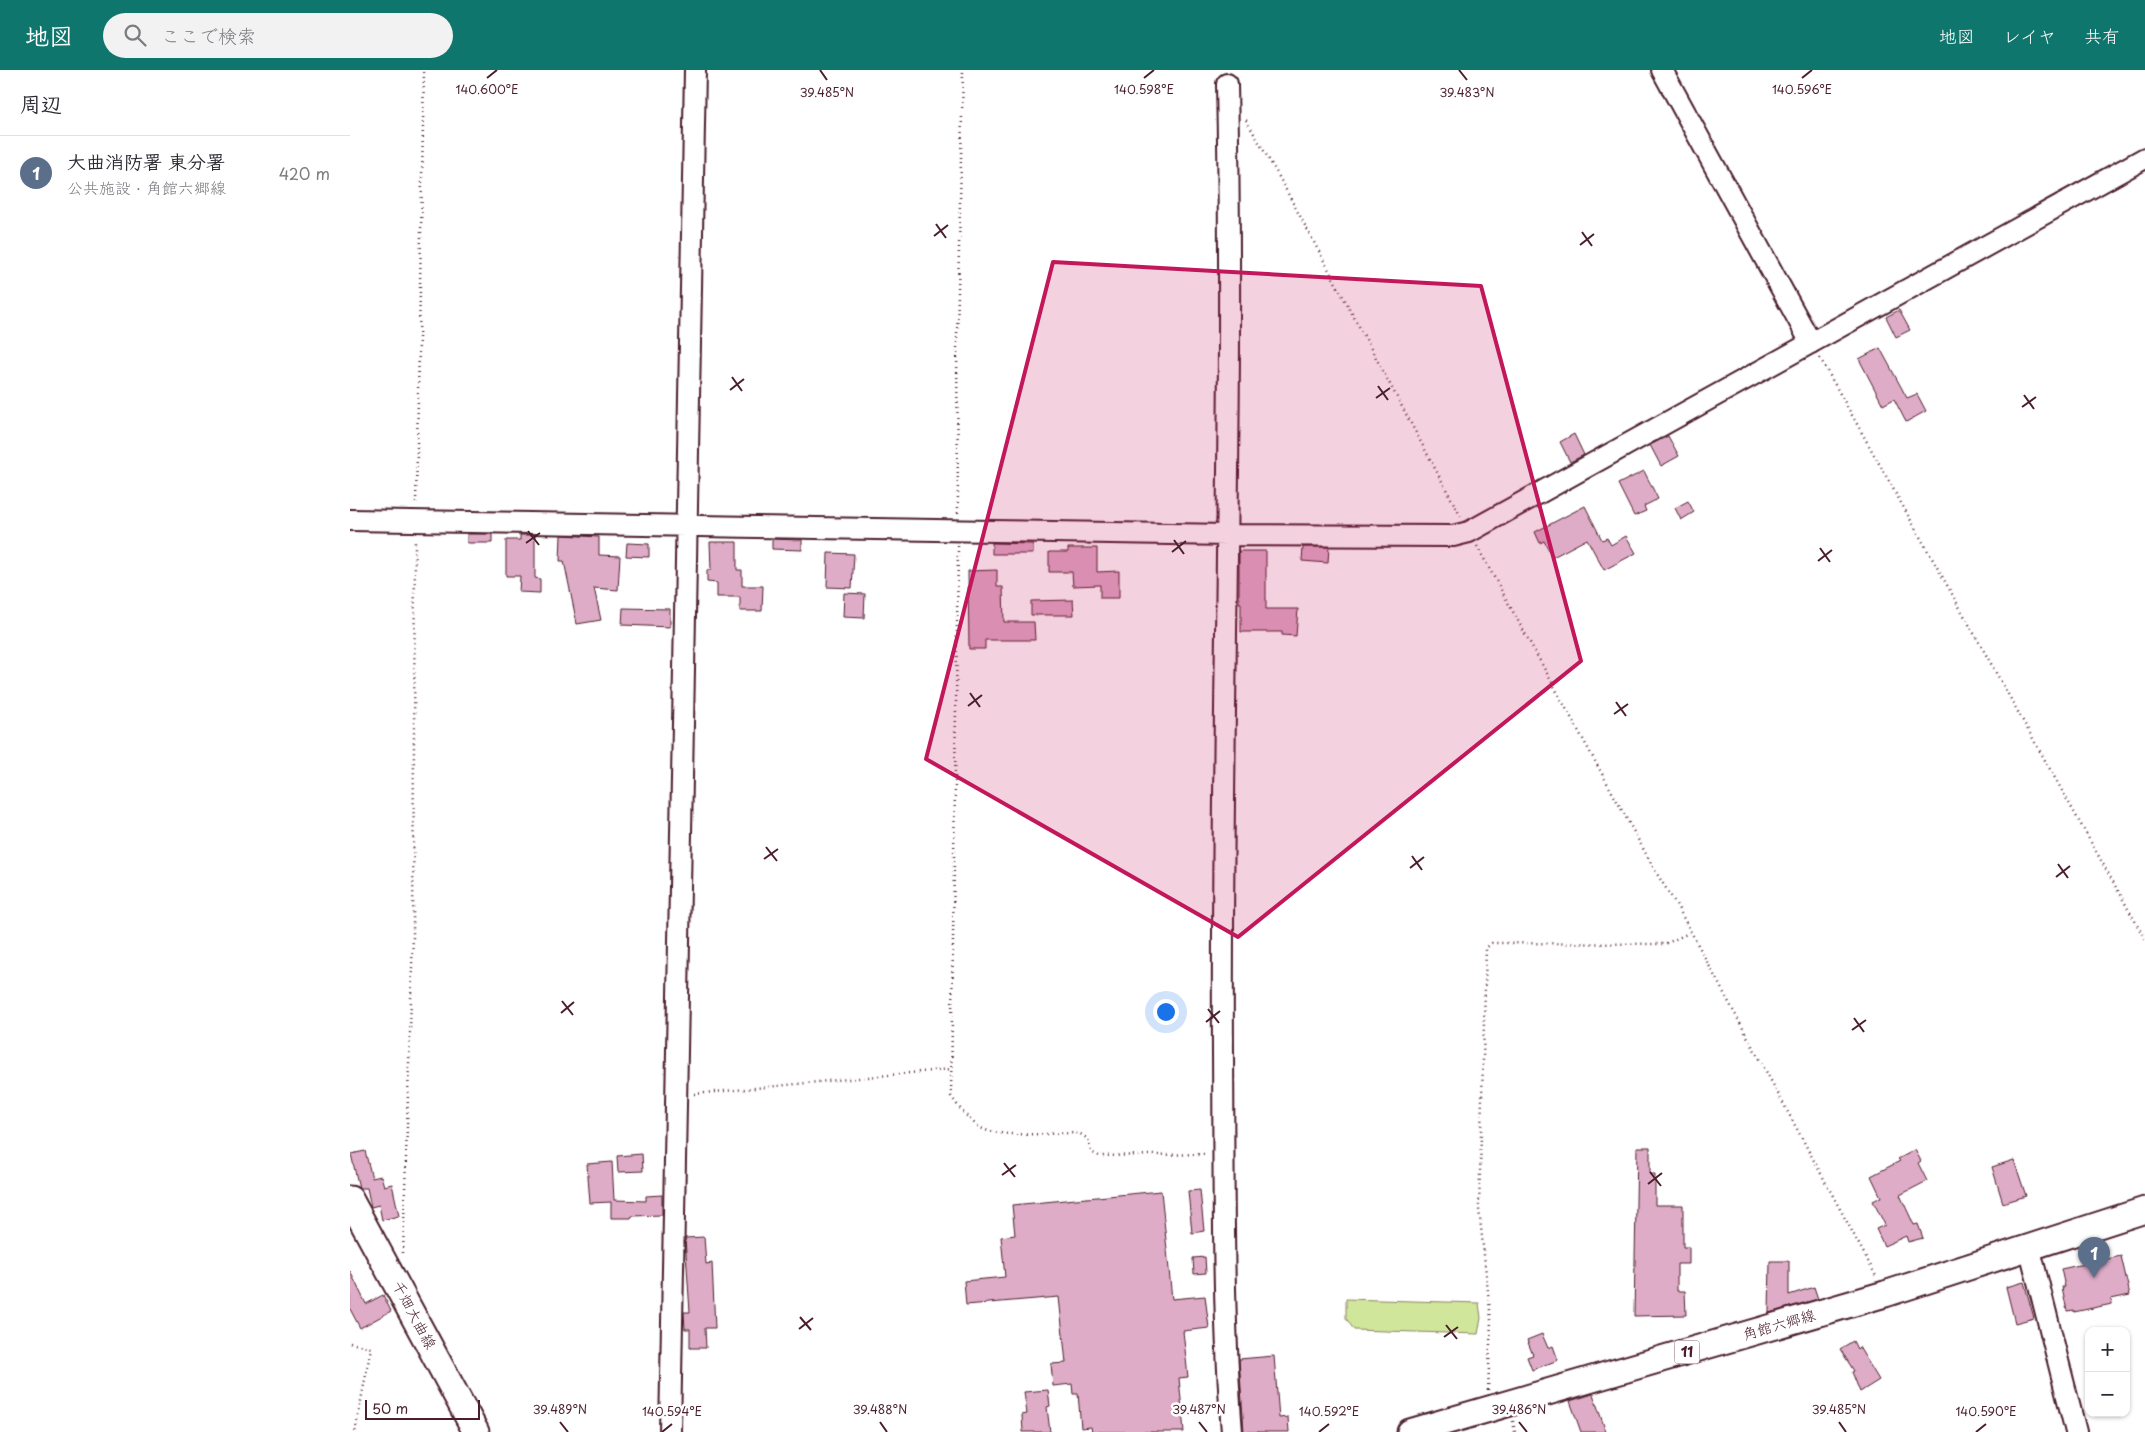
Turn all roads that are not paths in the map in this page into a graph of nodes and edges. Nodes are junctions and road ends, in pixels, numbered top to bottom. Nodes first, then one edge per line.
1 (695, 70) edge
2 (1662, 70) edge
3 (1228, 84) dead end
4 (2145, 158) edge
5 (1811, 342) junction
6 (350, 520) edge
7 (686, 524) junction
8 (1228, 535) junction
9 (350, 1200) edge
10 (2145, 1210) edge
11 (357, 1228) edge
12 (2029, 1246) junction
13 (476, 1432) edge
14 (670, 1432) edge
15 (1232, 1432) edge
16 (1410, 1432) edge
17 (2076, 1432) edge

1 - 7 street
2 - 5 street
3 - 8 street
4 - 5 street
5 - 8 street
6 - 7 street
7 - 8 street
7 - 14 street
8 - 15 street
9 - 11 main road, 千畑大曲線
10 - 12 main road, 角館六郷線 / 11
11 - 13 main road, 千畑大曲線
12 - 16 main road, 角館六郷線 / 11
12 - 17 street

